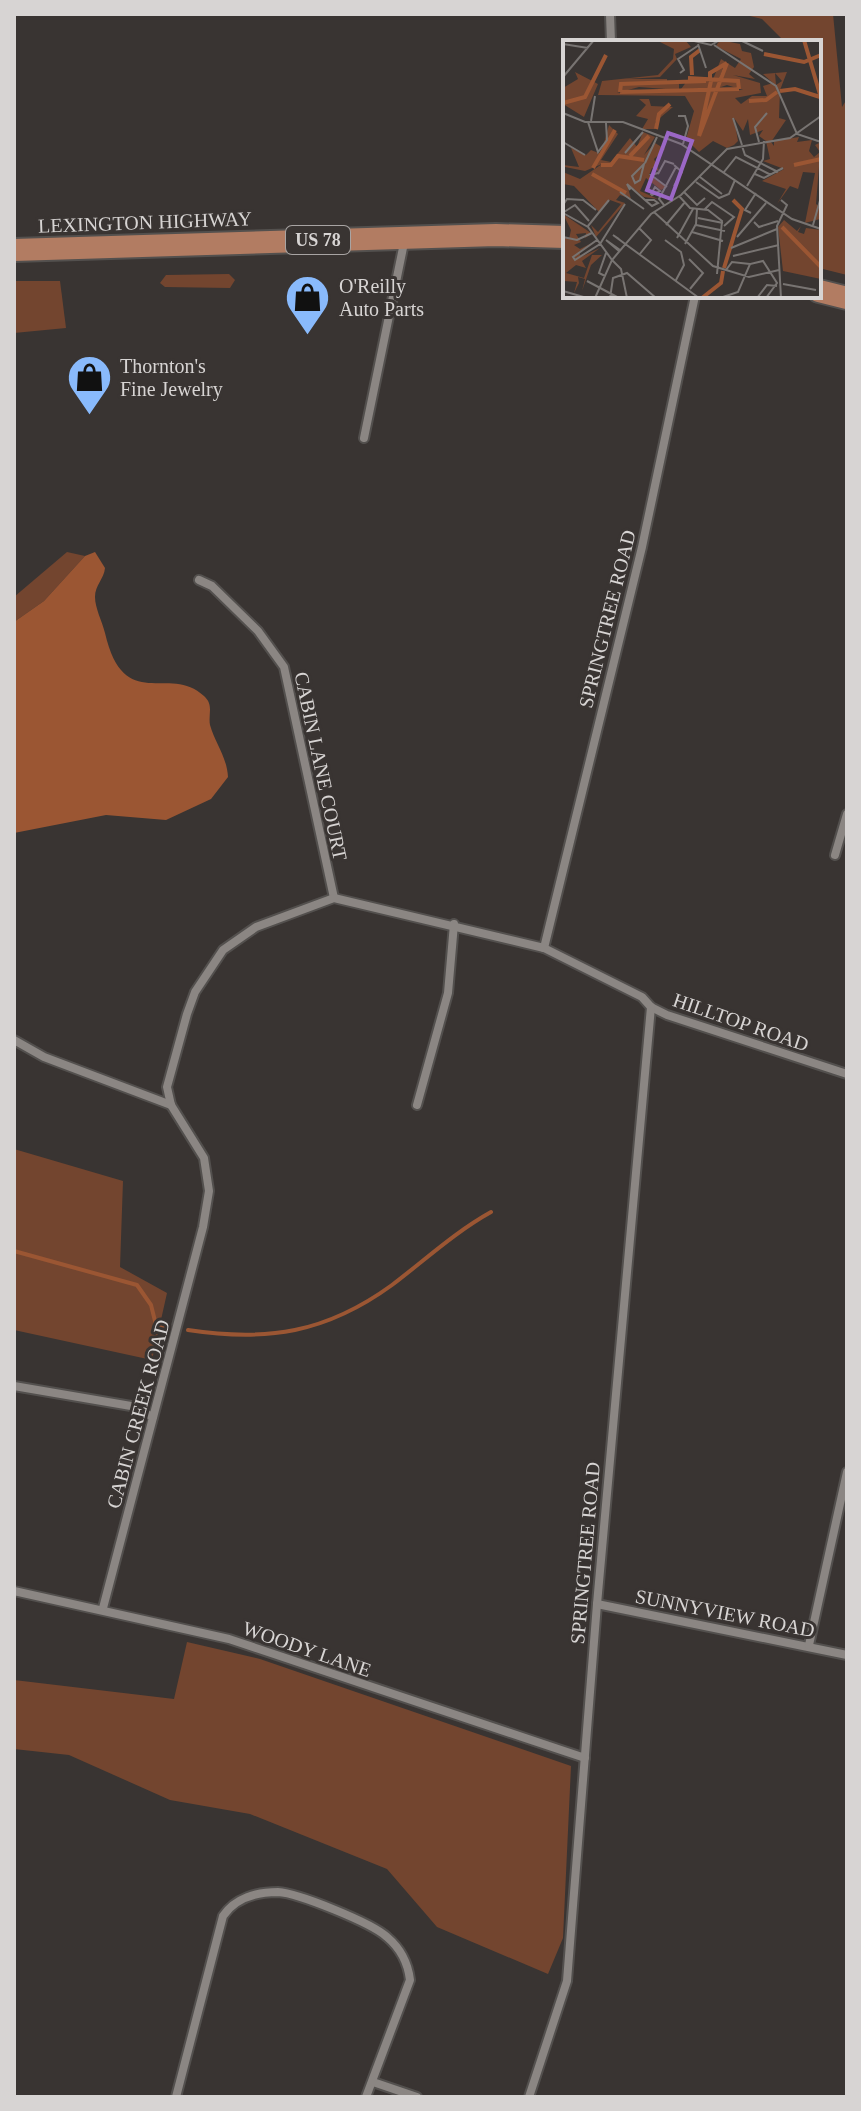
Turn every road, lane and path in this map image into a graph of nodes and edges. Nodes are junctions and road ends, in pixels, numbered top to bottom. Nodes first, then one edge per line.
1 (610, 14) edge
2 (611, 40) edge
3 (563, 237) edge
4 (406, 238) junction
5 (14, 250) edge
6 (821, 292) edge
7 (695, 298) edge
8 (847, 298) edge
9 (364, 438) dead end
10 (199, 580) dead end
11 (847, 814) edge
12 (835, 855) dead end
13 (334, 898) junction
14 (454, 924) junction
15 (544, 948) junction
16 (651, 1007) junction
17 (14, 1040) edge
18 (847, 1074) edge
19 (171, 1105) junction
20 (417, 1105) dead end
21 (14, 1386) edge
22 (153, 1417) junction
23 (847, 1472) edge
24 (14, 1591) edge
25 (597, 1604) junction
26 (103, 1608) junction
27 (809, 1645) junction
28 (847, 1655) edge
29 (585, 1758) junction
30 (373, 2082) junction
31 (176, 2097) edge
32 (366, 2097) edge
33 (417, 2097) edge
34 (529, 2097) edge

1 - 2 street
3 - 4 highway, LEXINGTON HIGHWAY / US 78
4 - 5 highway, LEXINGTON HIGHWAY / US 78
4 - 9 street
6 - 8 highway
7 - 15 street, SPRINGTREE ROAD
10 - 13 street, CABIN LANE COURT
11 - 12 street
13 - 14 street, HILLTOP ROAD
13 - 19 street
14 - 15 street, HILLTOP ROAD
14 - 20 street
15 - 16 street, HILLTOP ROAD
16 - 18 street, HILLTOP ROAD
16 - 25 street, SPRINGTREE ROAD
17 - 19 street
19 - 22 street, CABIN CREEK ROAD
21 - 22 street
22 - 26 street, CABIN CREEK ROAD
23 - 27 street
24 - 26 street, WOODY LANE
25 - 27 street, SUNNYVIEW ROAD
25 - 29 street, SPRINGTREE ROAD
26 - 29 street, WOODY LANE
27 - 28 street, SUNNYVIEW ROAD
29 - 34 street, SPRINGTREE ROAD
30 - 31 street
30 - 32 street
30 - 33 street

